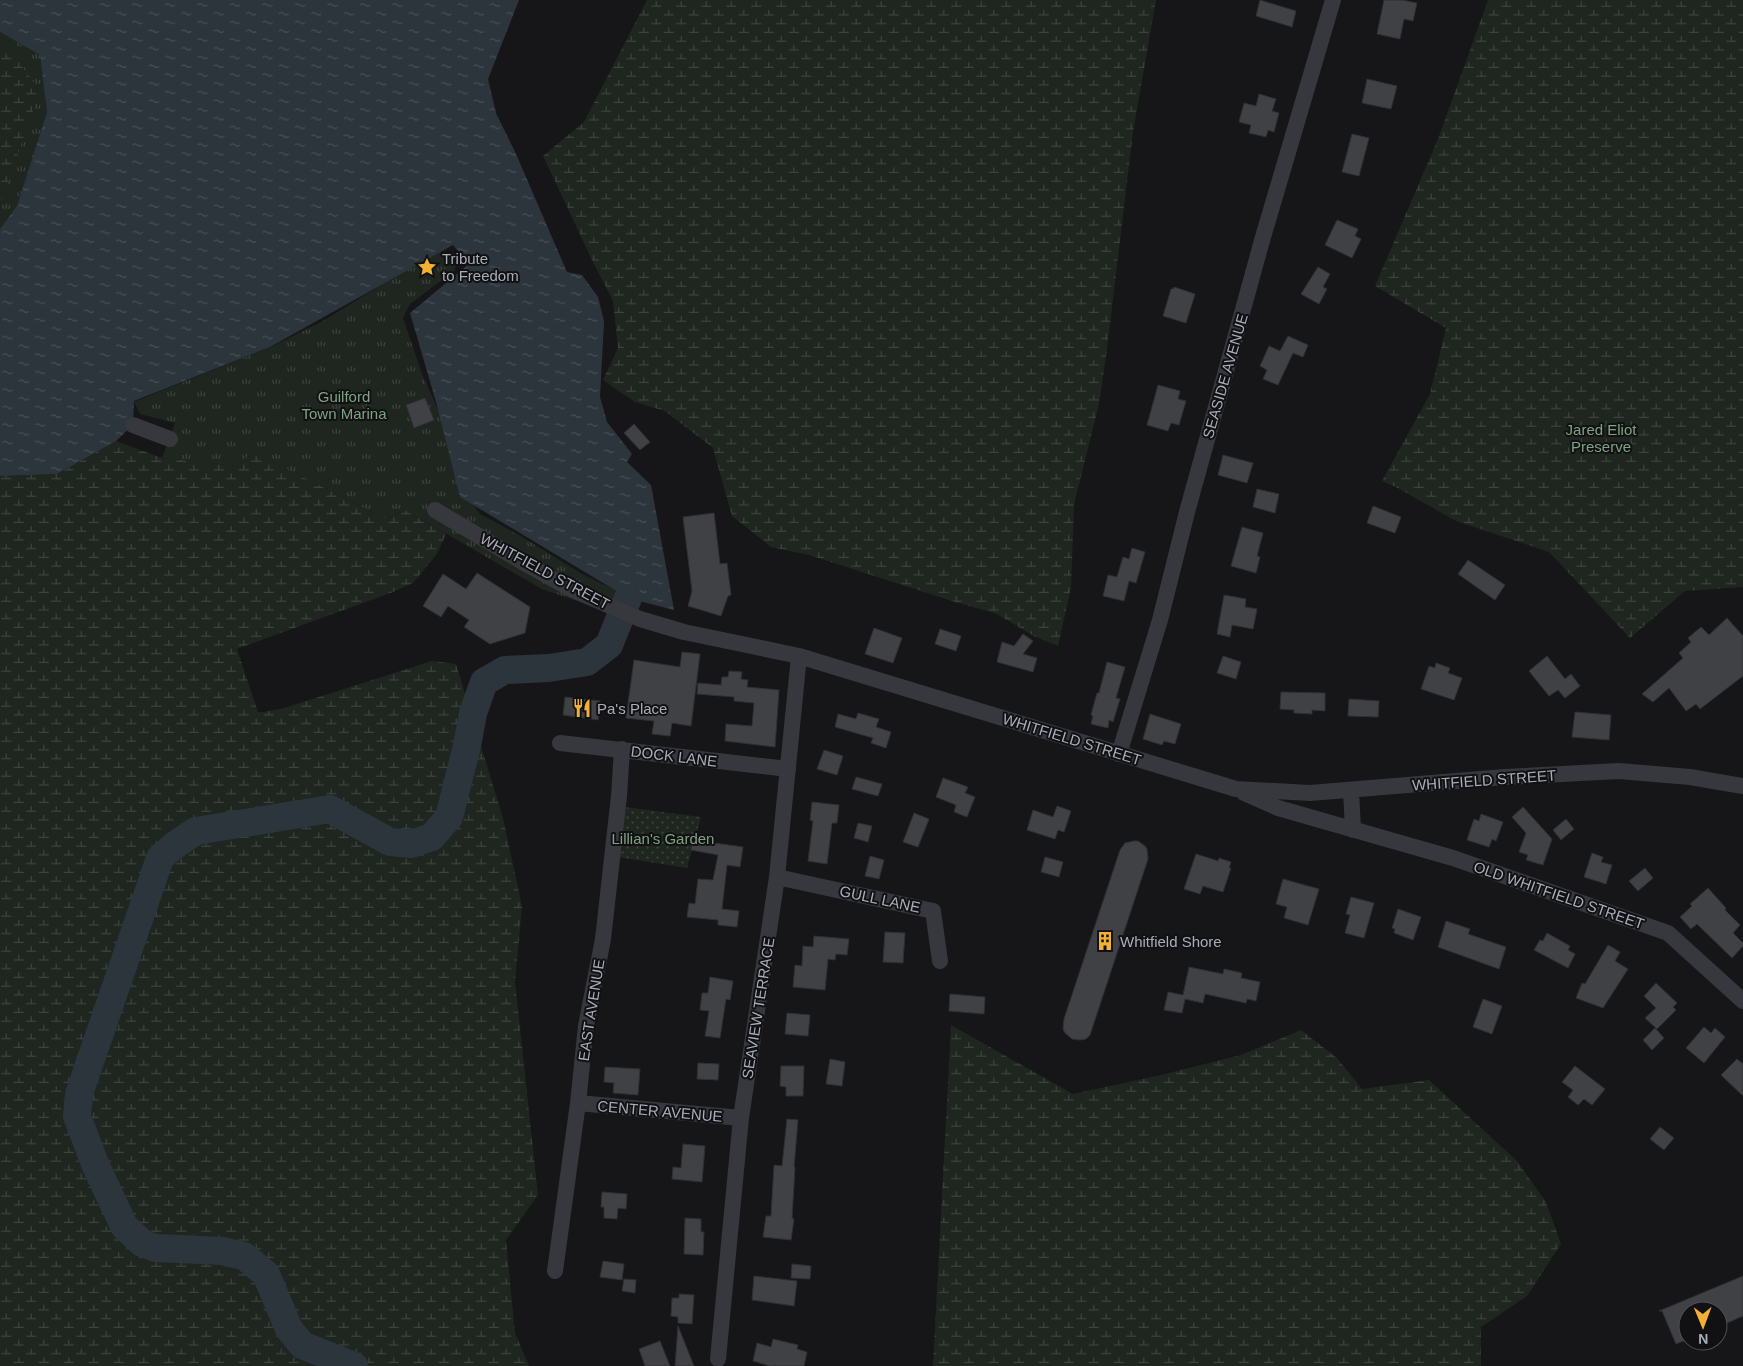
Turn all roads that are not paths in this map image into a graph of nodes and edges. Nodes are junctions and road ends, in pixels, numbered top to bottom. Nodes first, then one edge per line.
1 (1333, 0) edge
2 (134, 425) dead end
3 (170, 438) dead end
4 (435, 510) dead end
5 (799, 656) junction
6 (560, 743) dead end
7 (622, 749) junction
8 (1119, 754) junction
9 (788, 769) junction
10 (1743, 786) edge
11 (1236, 789) junction
12 (1351, 790) junction
13 (1353, 830) junction
14 (777, 877) junction
15 (940, 961) dead end
16 (1743, 1001) edge
17 (578, 1103) junction
18 (741, 1118) junction
19 (555, 1271) dead end
20 (718, 1359) dead end

1 - 8 street, SEASIDE AVENUE
2 - 3 street
4 - 5 street, WHITFIELD STREET
5 - 8 street, WHITFIELD STREET
5 - 9 street, SEAVIEW TERRACE
6 - 7 street, DOCK LANE
7 - 9 street, DOCK LANE
7 - 17 street, EAST AVENUE
8 - 11 street, WHITFIELD STREET
9 - 14 street, SEAVIEW TERRACE
10 - 12 street, WHITFIELD STREET
11 - 12 street, WHITFIELD STREET
11 - 13 street, OLD WHITFIELD STREET
12 - 13 street
13 - 16 street, OLD WHITFIELD STREET
14 - 15 street, GULL LANE
14 - 18 street, SEAVIEW TERRACE
17 - 18 street, CENTER AVENUE
17 - 19 street, EAST AVENUE
18 - 20 street, SEAVIEW TERRACE

